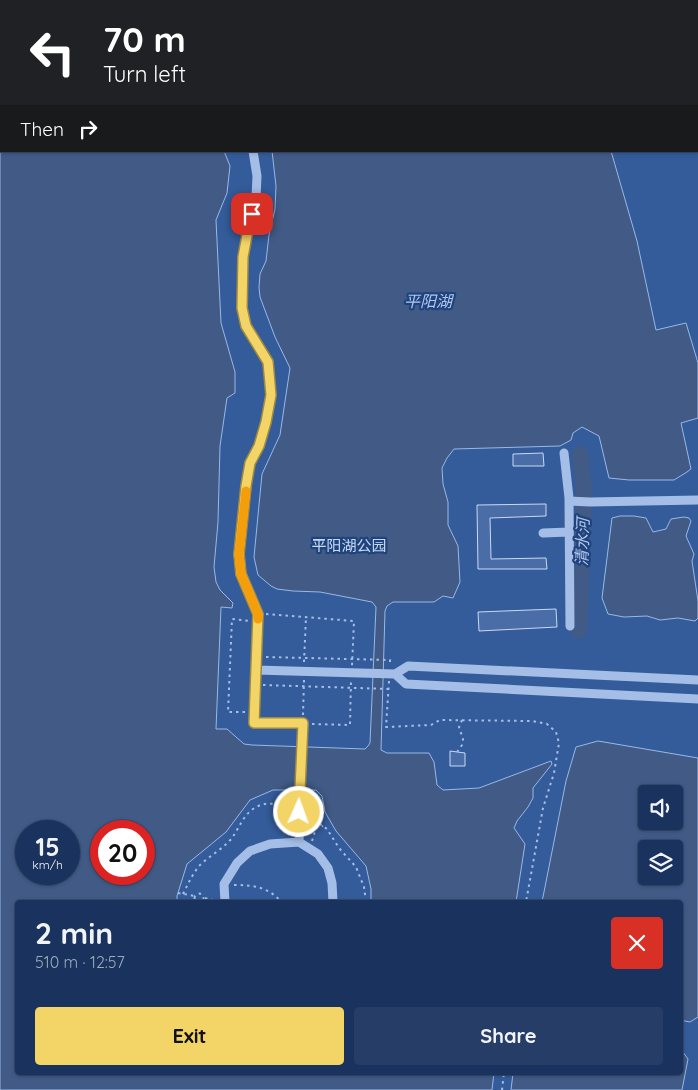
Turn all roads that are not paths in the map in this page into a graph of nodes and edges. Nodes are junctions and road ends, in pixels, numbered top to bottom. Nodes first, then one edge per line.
1 (253, 152) edge
2 (564, 453) dead end
3 (698, 500) edge
4 (569, 501) junction
5 (569, 532) junction
6 (543, 534) dead end
7 (570, 626) dead end
8 (256, 670) junction
9 (392, 674) junction
10 (698, 680) edge
11 (698, 699) edge
12 (294, 842) junction
13 (221, 900) edge
14 (333, 900) edge

1 - 8 street
2 - 4 street
3 - 4 street
4 - 5 street
5 - 6 street
5 - 7 street
8 - 9 street
8 - 12 street
9 - 10 street
9 - 11 street
12 - 13 street
12 - 14 street

